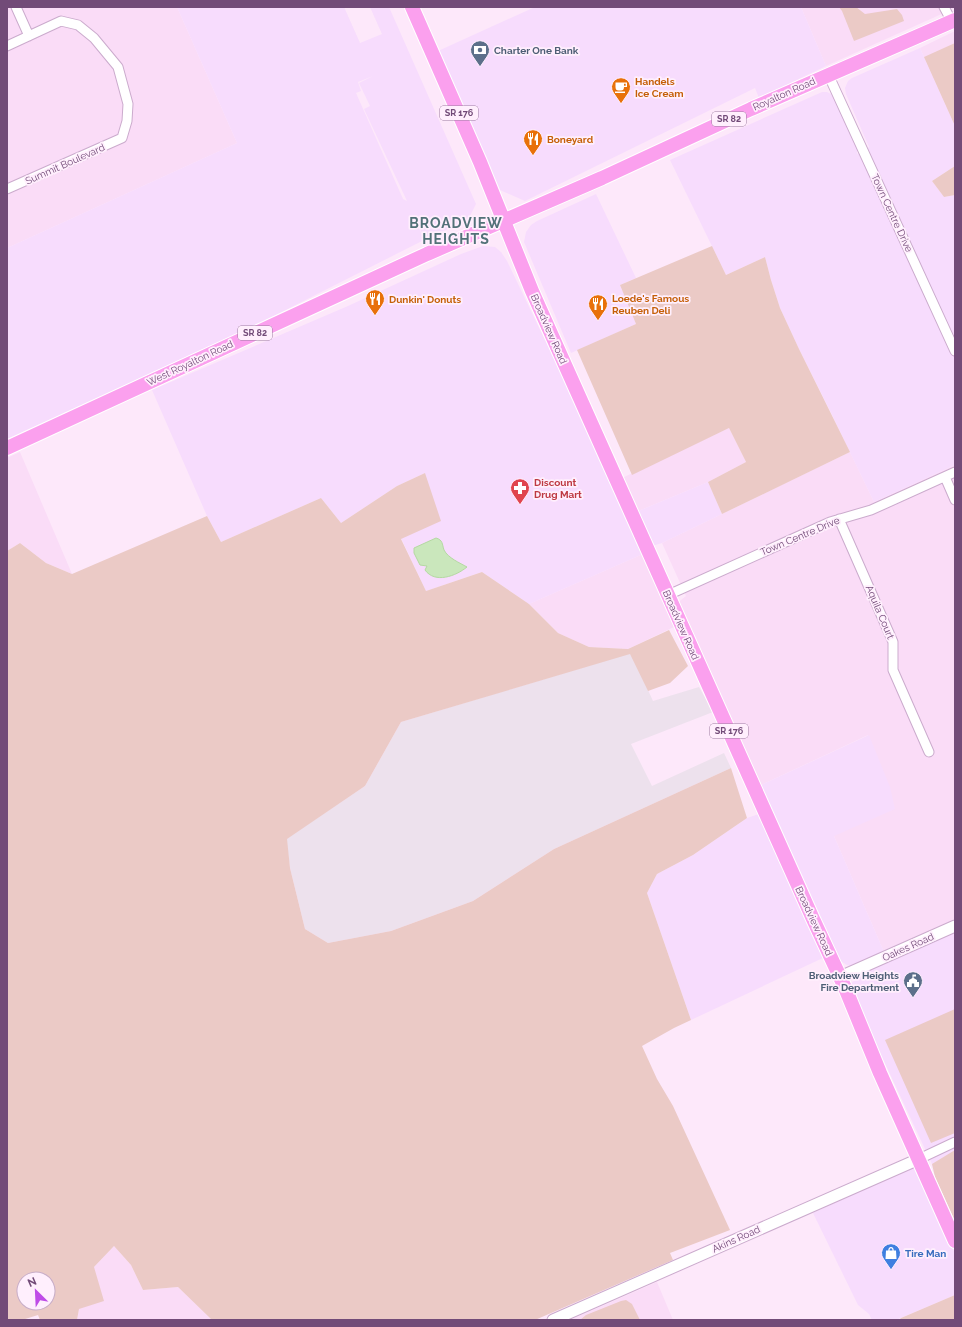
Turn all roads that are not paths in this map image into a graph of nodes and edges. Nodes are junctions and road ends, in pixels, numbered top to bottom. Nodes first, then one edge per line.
1 (16, 7) edge
2 (412, 7) edge
3 (944, 7) edge
4 (953, 21) edge
5 (29, 36) junction
6 (7, 46) edge
7 (828, 74) junction
8 (7, 189) edge
9 (504, 220) junction
10 (955, 351) edge
11 (7, 448) edge
12 (955, 472) edge
13 (945, 477) junction
14 (955, 500) edge
15 (839, 519) junction
16 (668, 595) junction
17 (929, 752) dead end
18 (955, 926) edge
19 (840, 977) junction
20 (955, 1142) edge
21 (919, 1159) junction
22 (955, 1241) edge
23 (553, 1320) edge

1 - 5 street
2 - 9 main road, Broadview Road / SR 176
3 - 4 street
4 - 7 main road, Royalton Road / SR 82
5 - 6 street
5 - 8 street, Summit Boulevard
7 - 9 main road, Royalton Road / SR 82
7 - 10 street, Town Centre Drive
9 - 11 main road, West Royalton Road / SR 82
9 - 16 main road, Broadview Road / SR 176
12 - 13 street, Town Centre Drive
13 - 14 street
13 - 15 street, Town Centre Drive
15 - 16 street, Town Centre Drive
15 - 17 street, Aquila Court
16 - 19 main road, Broadview Road / SR 176
18 - 19 street, Oakes Road
19 - 21 main road, Broadview Road / SR 176
20 - 21 street
21 - 22 main road, Broadview Road / SR 176
21 - 23 street, Akins Road

